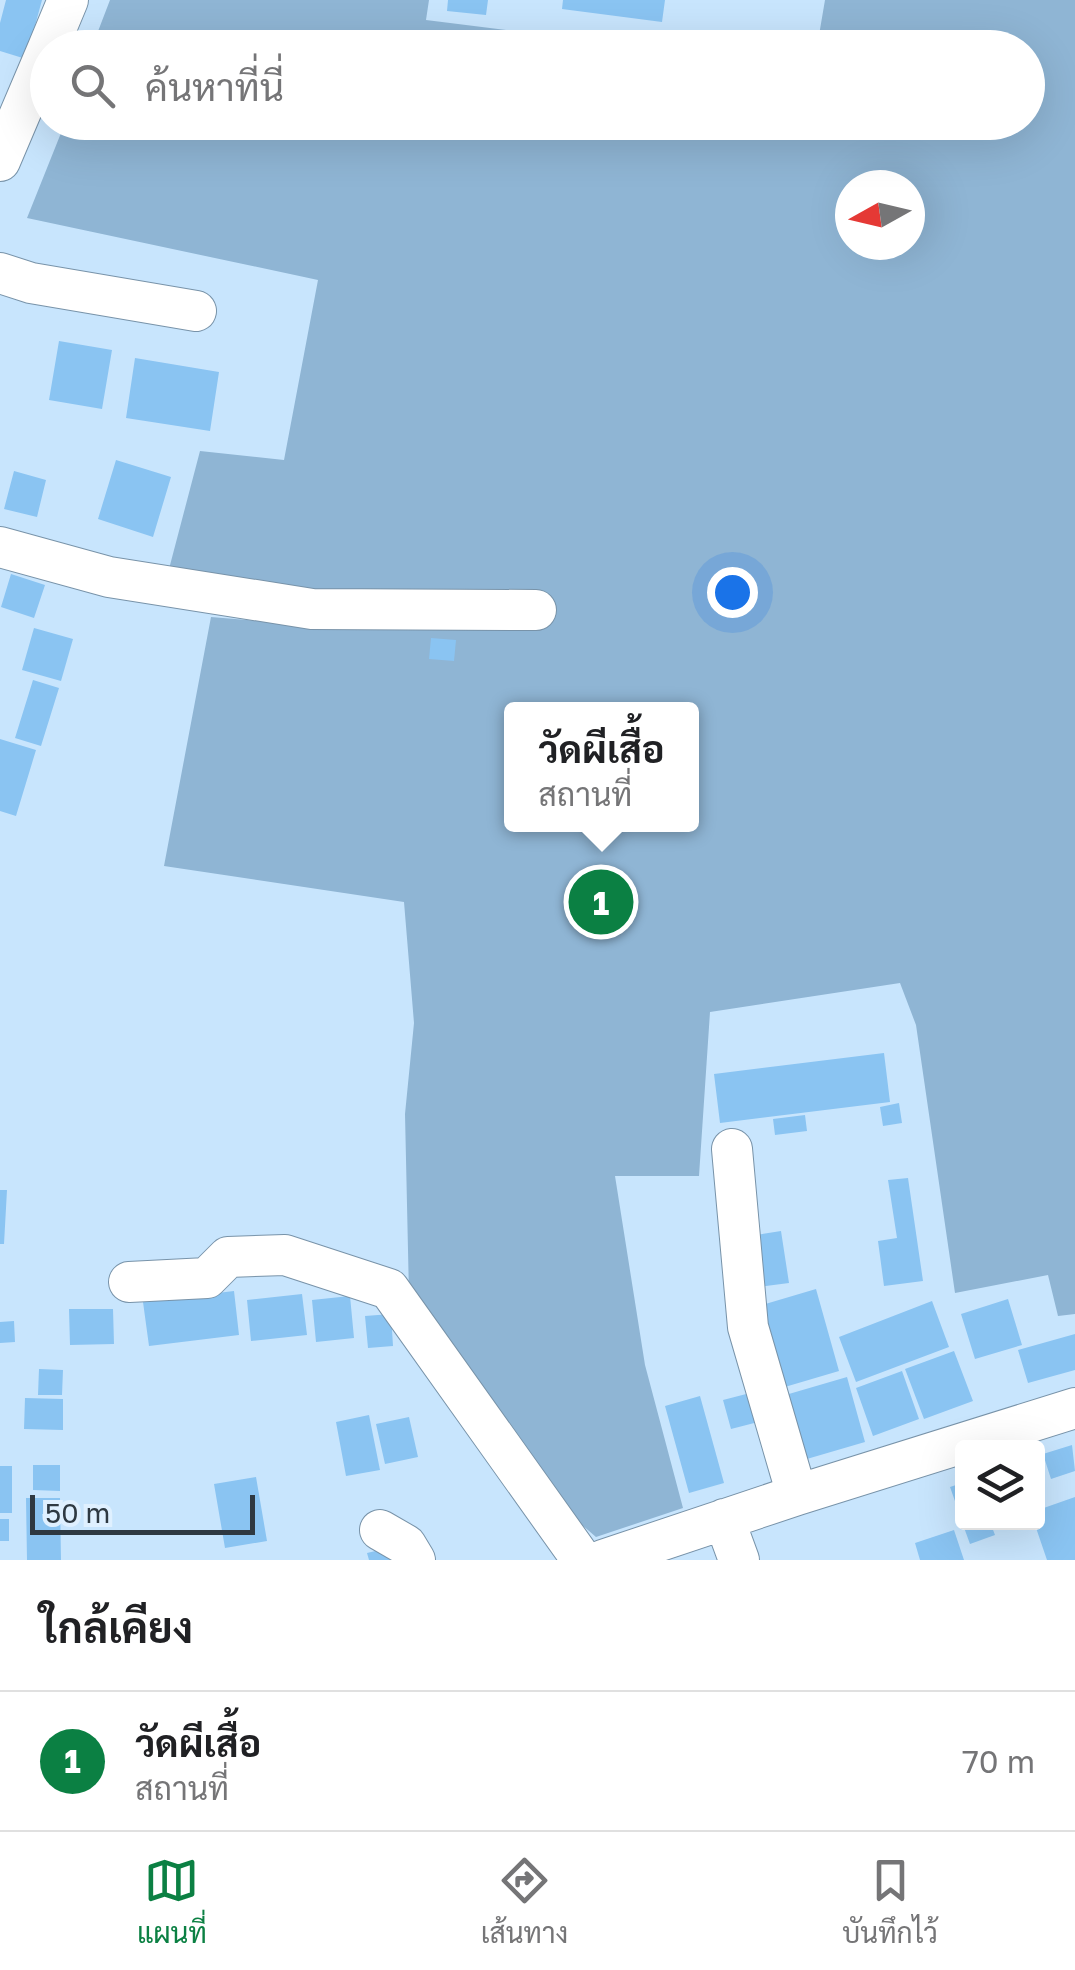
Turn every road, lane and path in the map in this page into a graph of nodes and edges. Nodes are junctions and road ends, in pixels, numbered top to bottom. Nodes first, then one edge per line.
1 (68, 0) edge
2 (56, 30) edge
3 (30, 91) edge
4 (0, 162) edge
5 (0, 273) edge
6 (196, 311) dead end
7 (0, 547) edge
8 (536, 610) dead end
9 (732, 1150) dead end
10 (129, 1282) dead end
11 (1075, 1408) edge
12 (797, 1495) junction
13 (724, 1519) junction
14 (380, 1530) dead end
15 (415, 1560) edge
16 (582, 1560) edge
17 (603, 1560) edge
18 (739, 1560) edge

1 - 2 street
3 - 4 street
5 - 6 street
7 - 8 street
9 - 12 street
10 - 16 street
11 - 12 street
12 - 13 street
13 - 17 street
13 - 18 street
14 - 15 street

